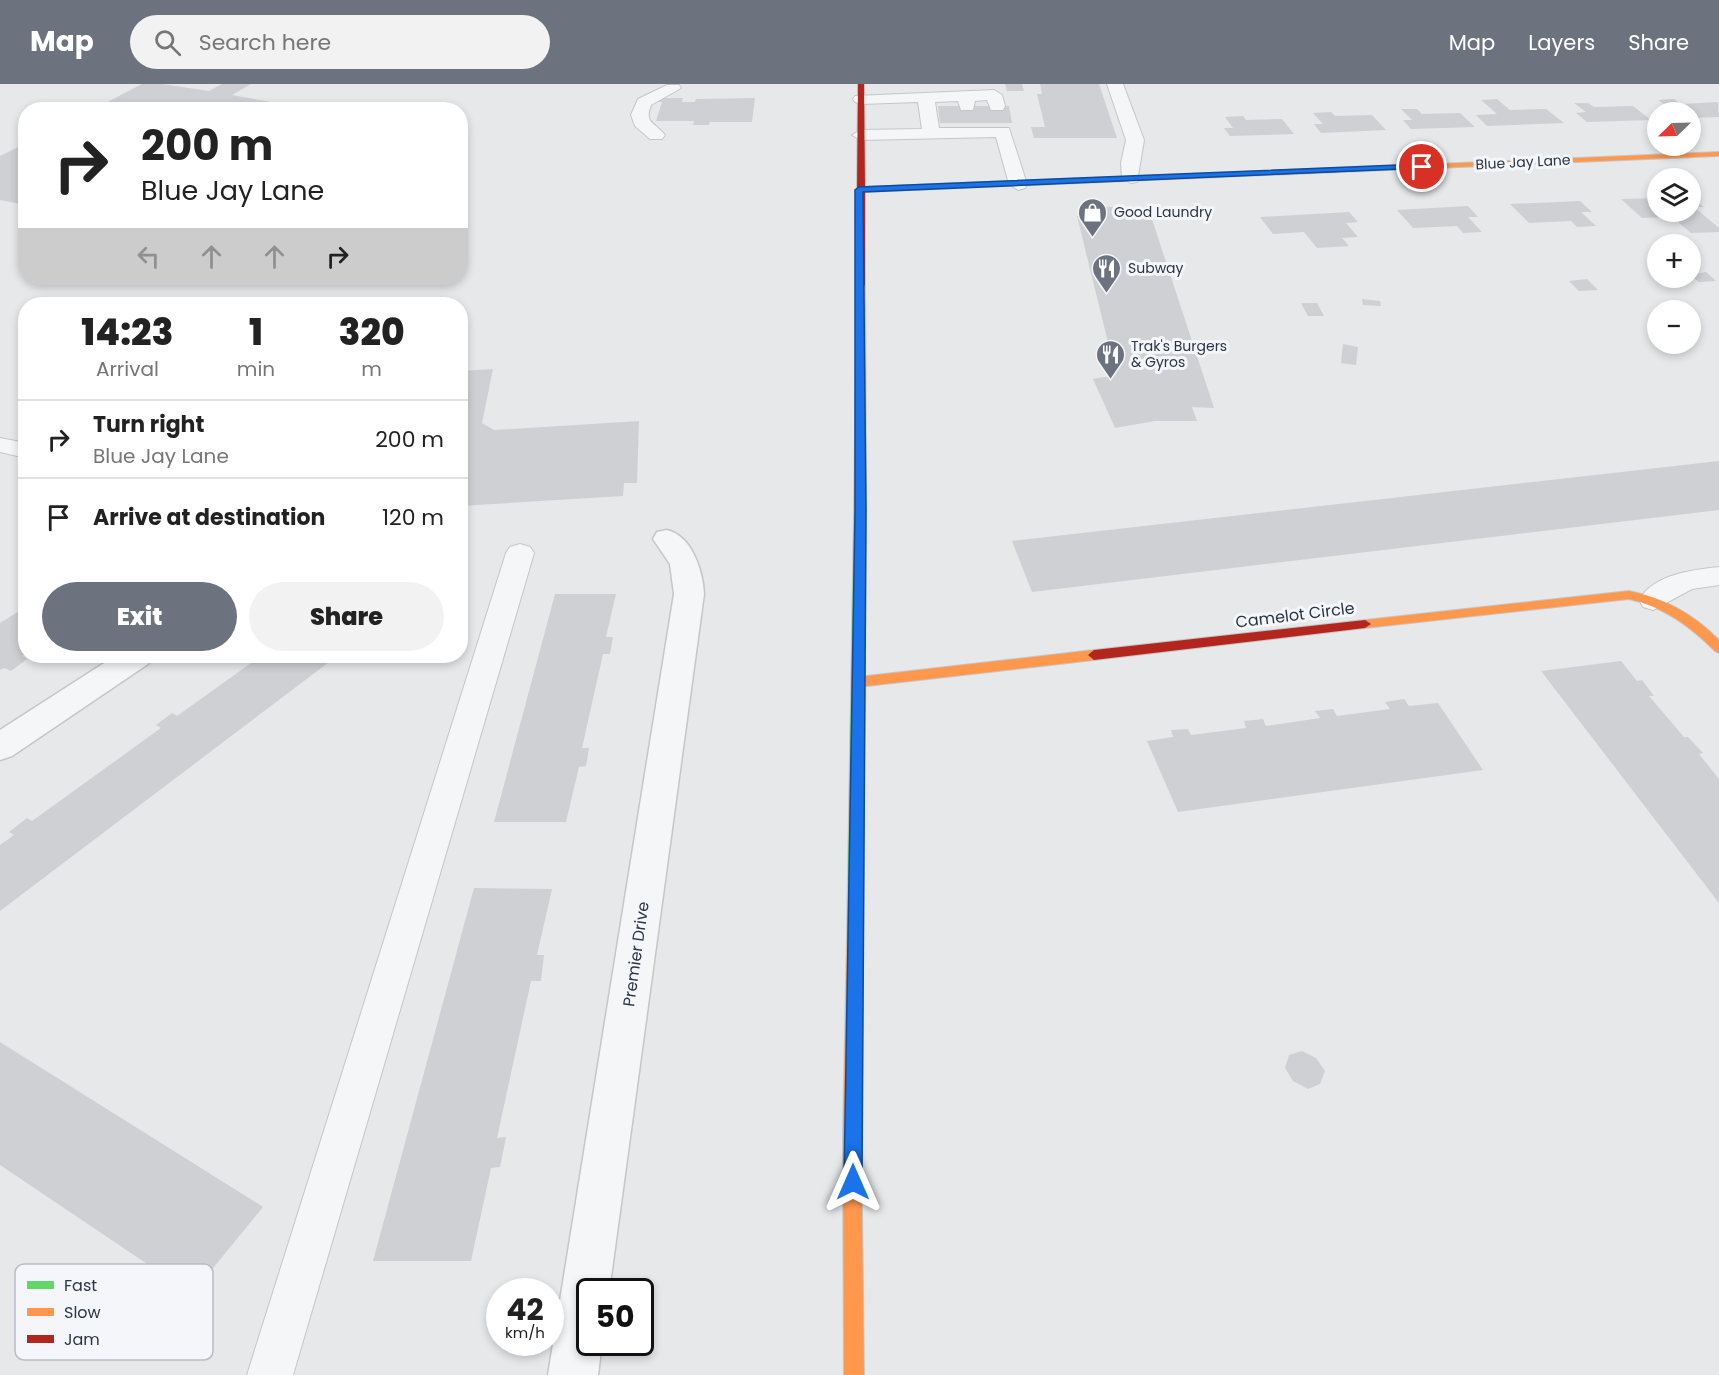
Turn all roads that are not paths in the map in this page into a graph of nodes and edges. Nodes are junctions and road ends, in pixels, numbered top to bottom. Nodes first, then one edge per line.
1 (1115, 84) edge
2 (673, 88) dead end
3 (861, 91) edge
4 (926, 97) junction
5 (997, 106) dead end
6 (969, 114) junction
7 (931, 133) junction
8 (656, 135) dead end
9 (861, 135) junction
10 (1719, 154) edge
11 (1131, 178) junction
12 (1018, 184) junction
13 (859, 190) junction
14 (0, 445) edge
15 (18, 449) edge
16 (667, 539) dead end
17 (520, 553) dead end
18 (1719, 576) edge
19 (1653, 600) junction
20 (1719, 648) edge
21 (126, 663) edge
22 (858, 682) junction
23 (0, 747) edge
24 (270, 1375) edge
25 (573, 1375) edge
26 (854, 1375) edge

1 - 11 lane
2 - 8 lane
3 - 4 lane
3 - 9 street
4 - 6 lane
4 - 7 lane
5 - 6 lane
6 - 7 lane
6 - 12 lane
7 - 9 lane
9 - 13 street
10 - 11 street, Blue Jay Lane
11 - 12 street, Blue Jay Lane
12 - 13 street, Blue Jay Lane
13 - 22 street
14 - 15 lane
16 - 25 street, Premier Drive
17 - 24 lane
18 - 19 lane
19 - 20 street, Camelot Circle
19 - 22 street, Camelot Circle
21 - 23 street
22 - 26 street

